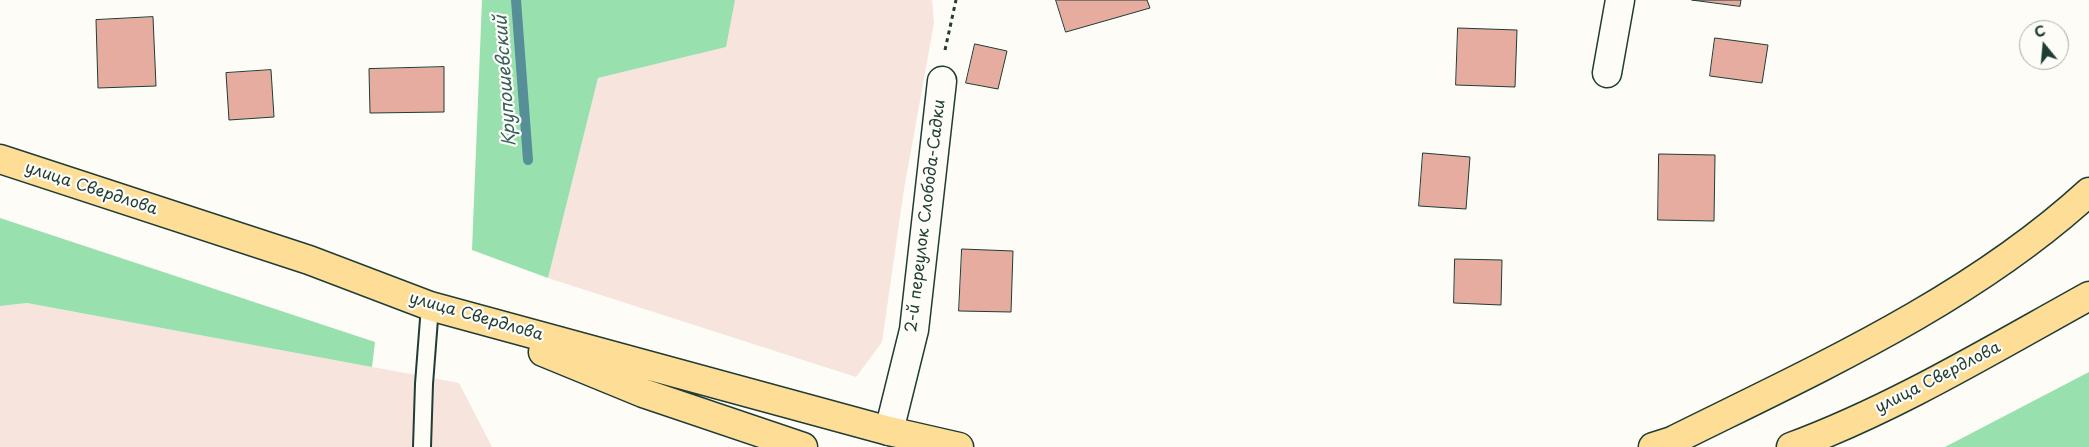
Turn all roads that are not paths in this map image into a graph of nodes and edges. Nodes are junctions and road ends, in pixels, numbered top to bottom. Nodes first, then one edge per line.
1 (1620, 0) edge
2 (1608, 73) dead end
3 (942, 81) road end
4 (0, 160) edge
5 (2089, 192) edge
6 (2085, 298) edge
7 (430, 306) junction
8 (889, 431) junction
9 (422, 447) edge
10 (803, 447) edge
11 (959, 447) edge
12 (1653, 447) edge
13 (1791, 447) edge

1 - 2 street
3 - 8 street, 2-й переулок Слобода-Садки
4 - 7 main road, улица Свердлова
5 - 12 main road
6 - 13 main road, улица Свердлова
7 - 8 main road, улица Свердлова
7 - 9 lane
7 - 10 main road
8 - 11 main road, улица Свердлова

